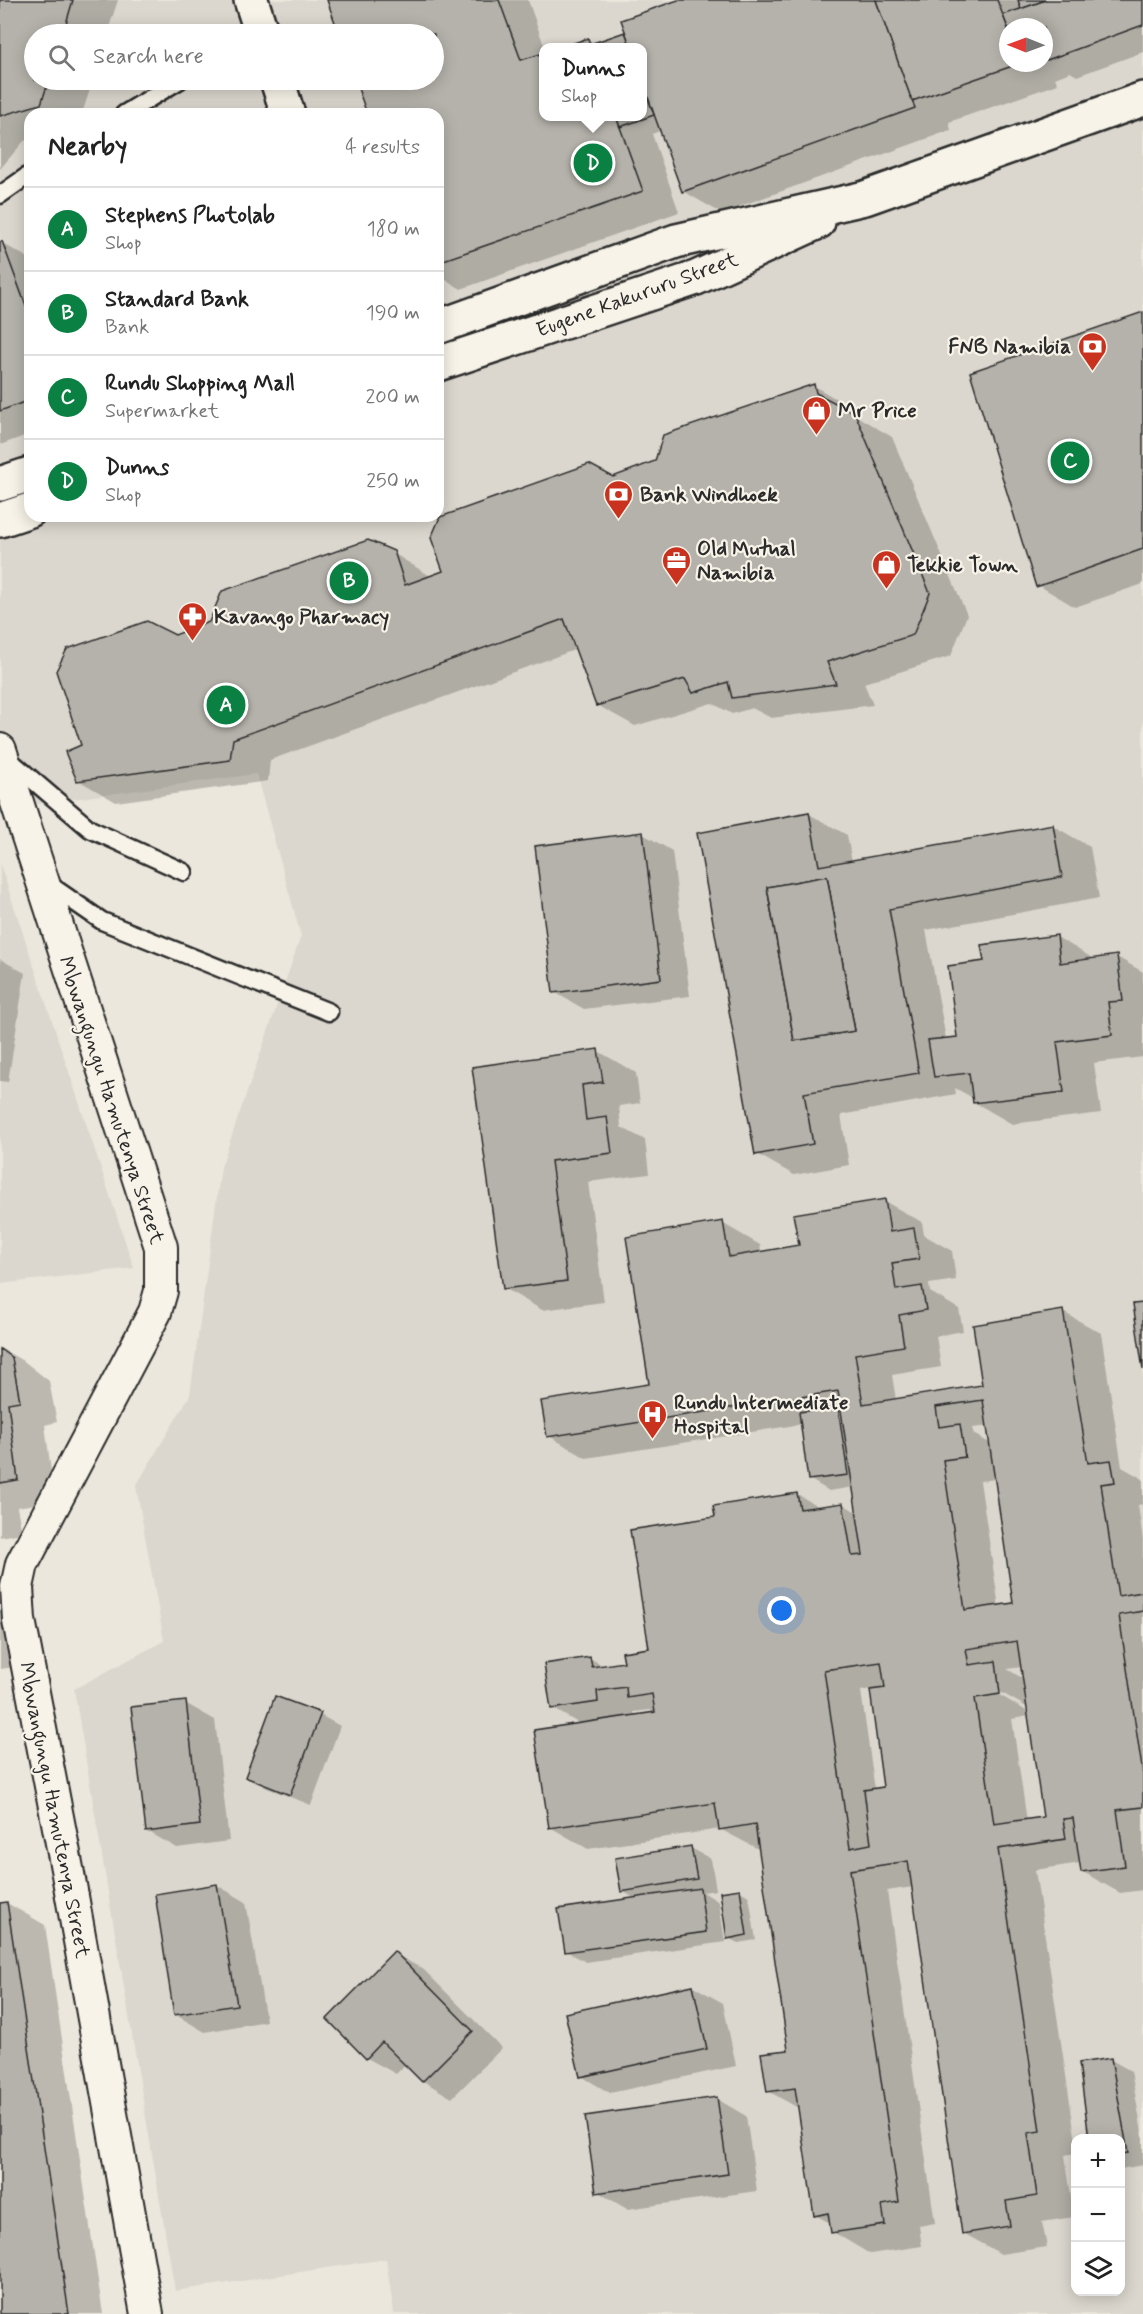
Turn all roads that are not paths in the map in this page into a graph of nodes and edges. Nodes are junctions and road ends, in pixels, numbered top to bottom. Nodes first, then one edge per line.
1 (164, 90) edge
2 (280, 90) edge
3 (1143, 99) edge
4 (134, 108) edge
5 (286, 108) edge
6 (24, 178) edge
7 (0, 195) edge
8 (865, 198) junction
9 (444, 325) edge
10 (444, 362) edge
11 (24, 476) edge
12 (0, 484) edge
13 (24, 512) edge
14 (0, 520) edge
15 (1, 752) edge
16 (184, 872) dead end
17 (41, 879) junction
18 (329, 1012) dead end
19 (147, 2314) edge

1 - 4 lane
2 - 5 main road
3 - 8 main road, Eugene Kakururu Street
6 - 7 lane
8 - 9 main road, Eugene Kakururu Street
8 - 10 main road, Eugene Kakururu Street
11 - 12 main road
13 - 14 main road
15 - 16 lane
15 - 17 street, Mbwangungu Hamutenya Street
17 - 18 lane
17 - 19 street, Mbwangungu Hamutenya Street

